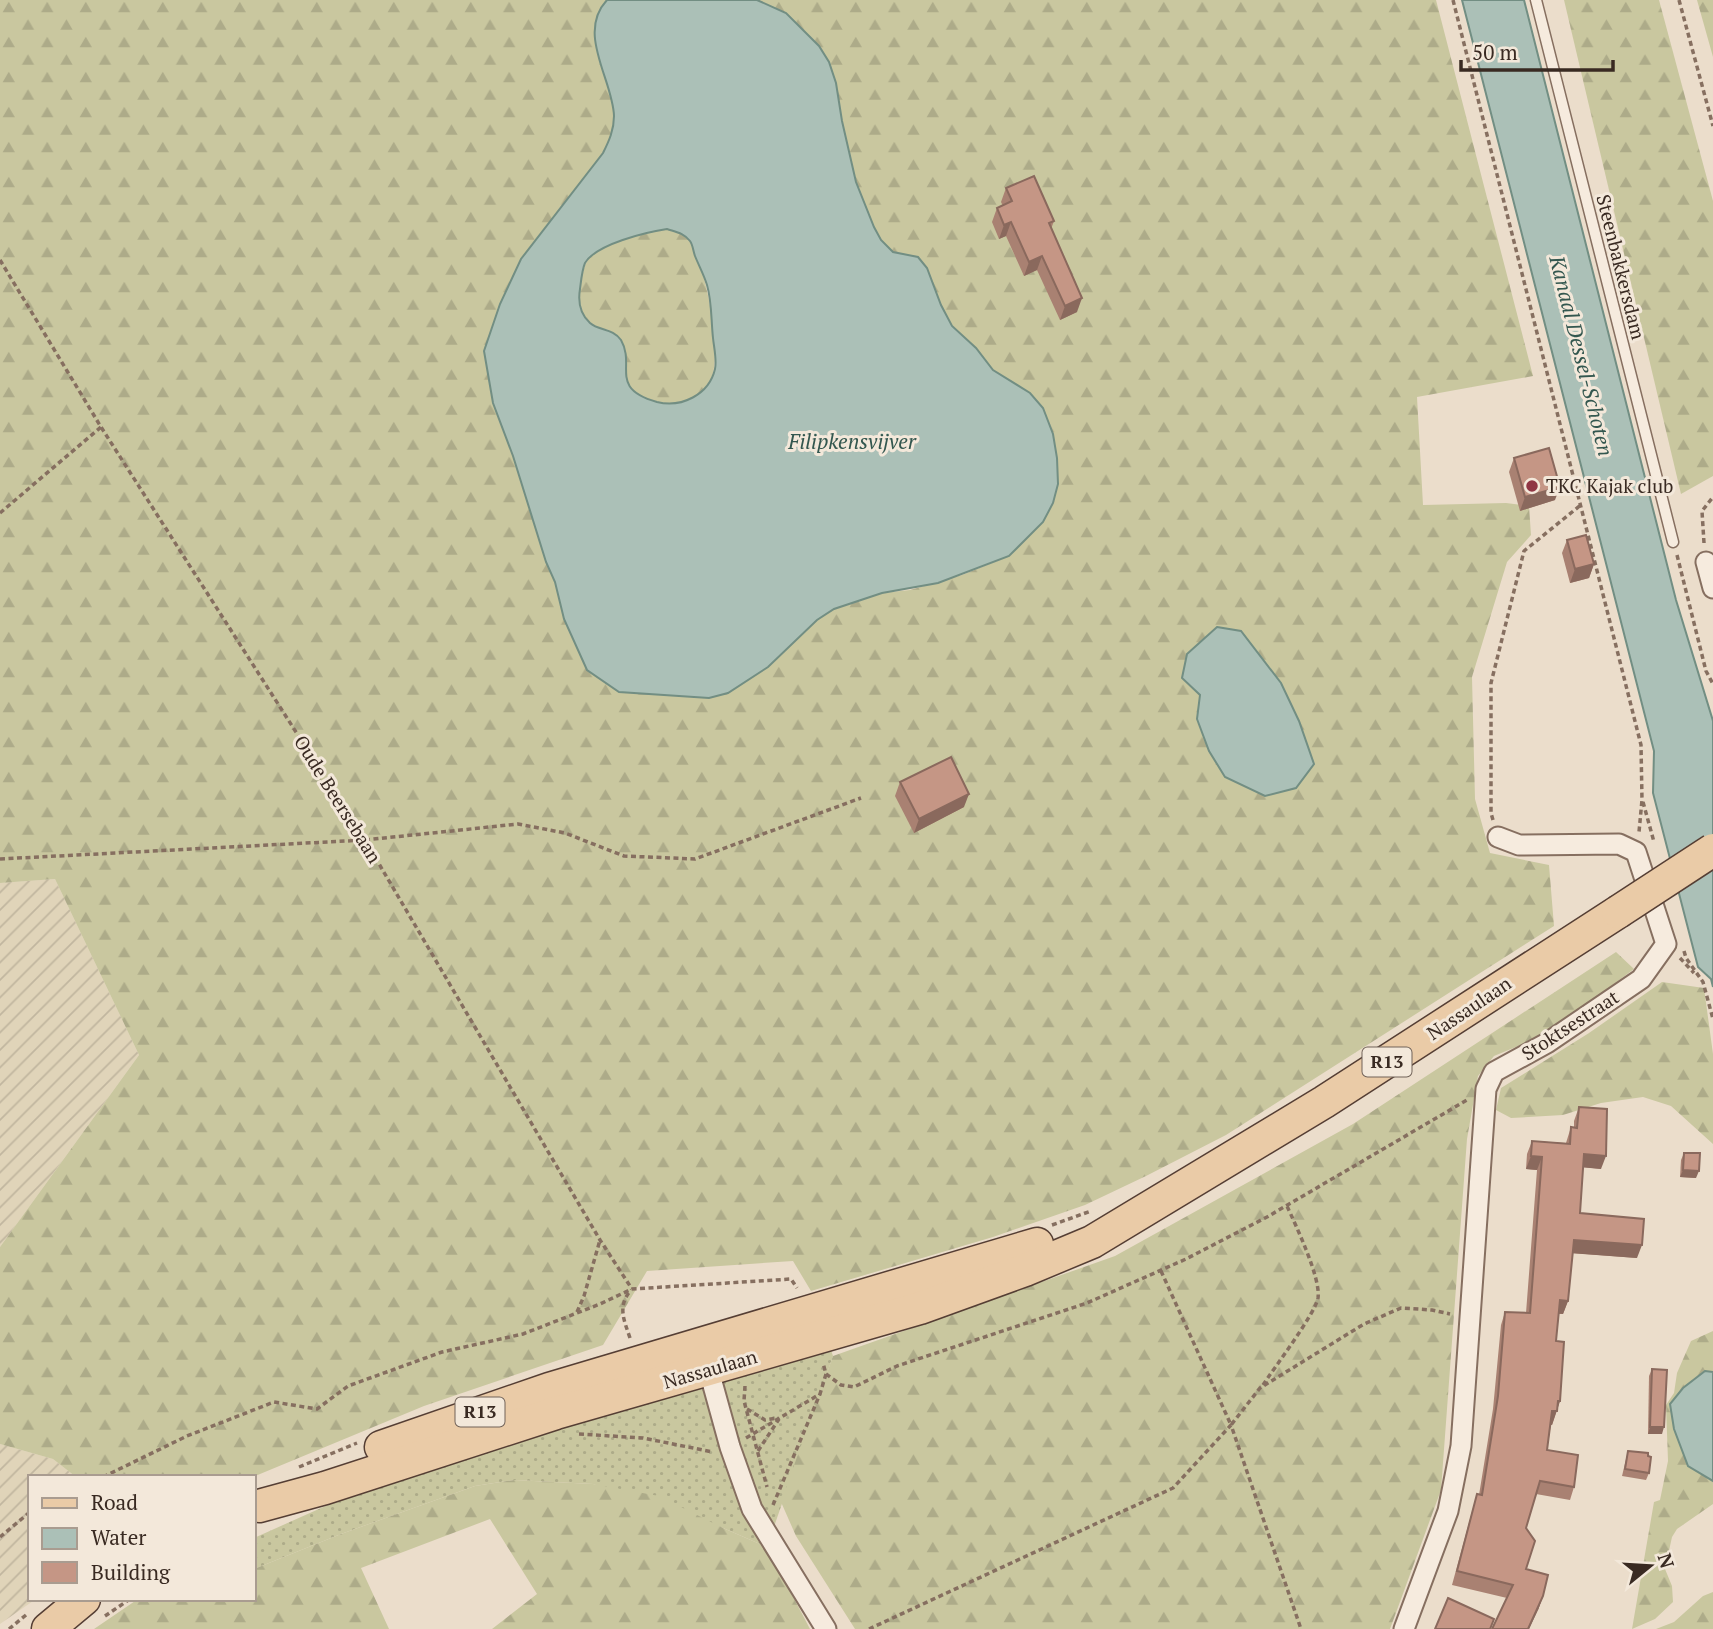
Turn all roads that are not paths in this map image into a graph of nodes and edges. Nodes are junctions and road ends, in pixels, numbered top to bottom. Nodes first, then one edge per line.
1 (1536, 0) edge
2 (1673, 542) road end
3 (1706, 562) road end
4 (1713, 588) edge
5 (1498, 837) road end
6 (1713, 850) edge
7 (706, 1357) junction
8 (256, 1507) edge
9 (90, 1611) edge
10 (48, 1629) edge
11 (826, 1629) edge
12 (1404, 1629) edge

1 - 2 lane, Steenbakkersdam
3 - 4 street
5 - 12 street, Stoktsestraat
6 - 7 main road, Nassaulaan / R13, bridge
7 - 8 main road, Nassaulaan / R13
7 - 11 street
9 - 10 main road

